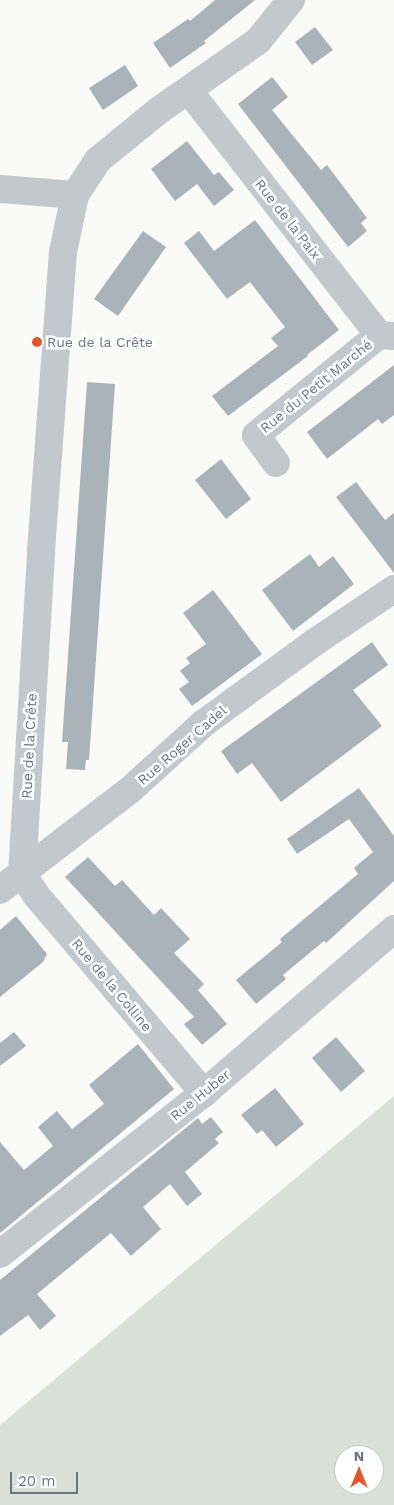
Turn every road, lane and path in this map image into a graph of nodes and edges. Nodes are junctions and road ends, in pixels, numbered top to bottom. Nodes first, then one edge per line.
1 (291, 0) edge
2 (188, 91) junction
3 (0, 189) edge
4 (75, 195) junction
5 (387, 336) edge
6 (276, 463) dead end
7 (394, 589) edge
8 (22, 874) junction
9 (0, 890) edge
10 (394, 929) edge
11 (204, 1093) junction
12 (0, 1254) edge

1 - 2 street, Rue de la Crête
2 - 4 street, Rue de la Crête
2 - 5 street, Rue de la Paix
3 - 4 street
4 - 8 street, Rue de la Crête
5 - 6 street, Rue du Petit Marché
7 - 8 street, Rue Roger Cadel
8 - 9 street, Rue Roger Cadel
8 - 11 street, Rue de la Colline
10 - 11 street, Rue Huber
11 - 12 street, Rue Huber

